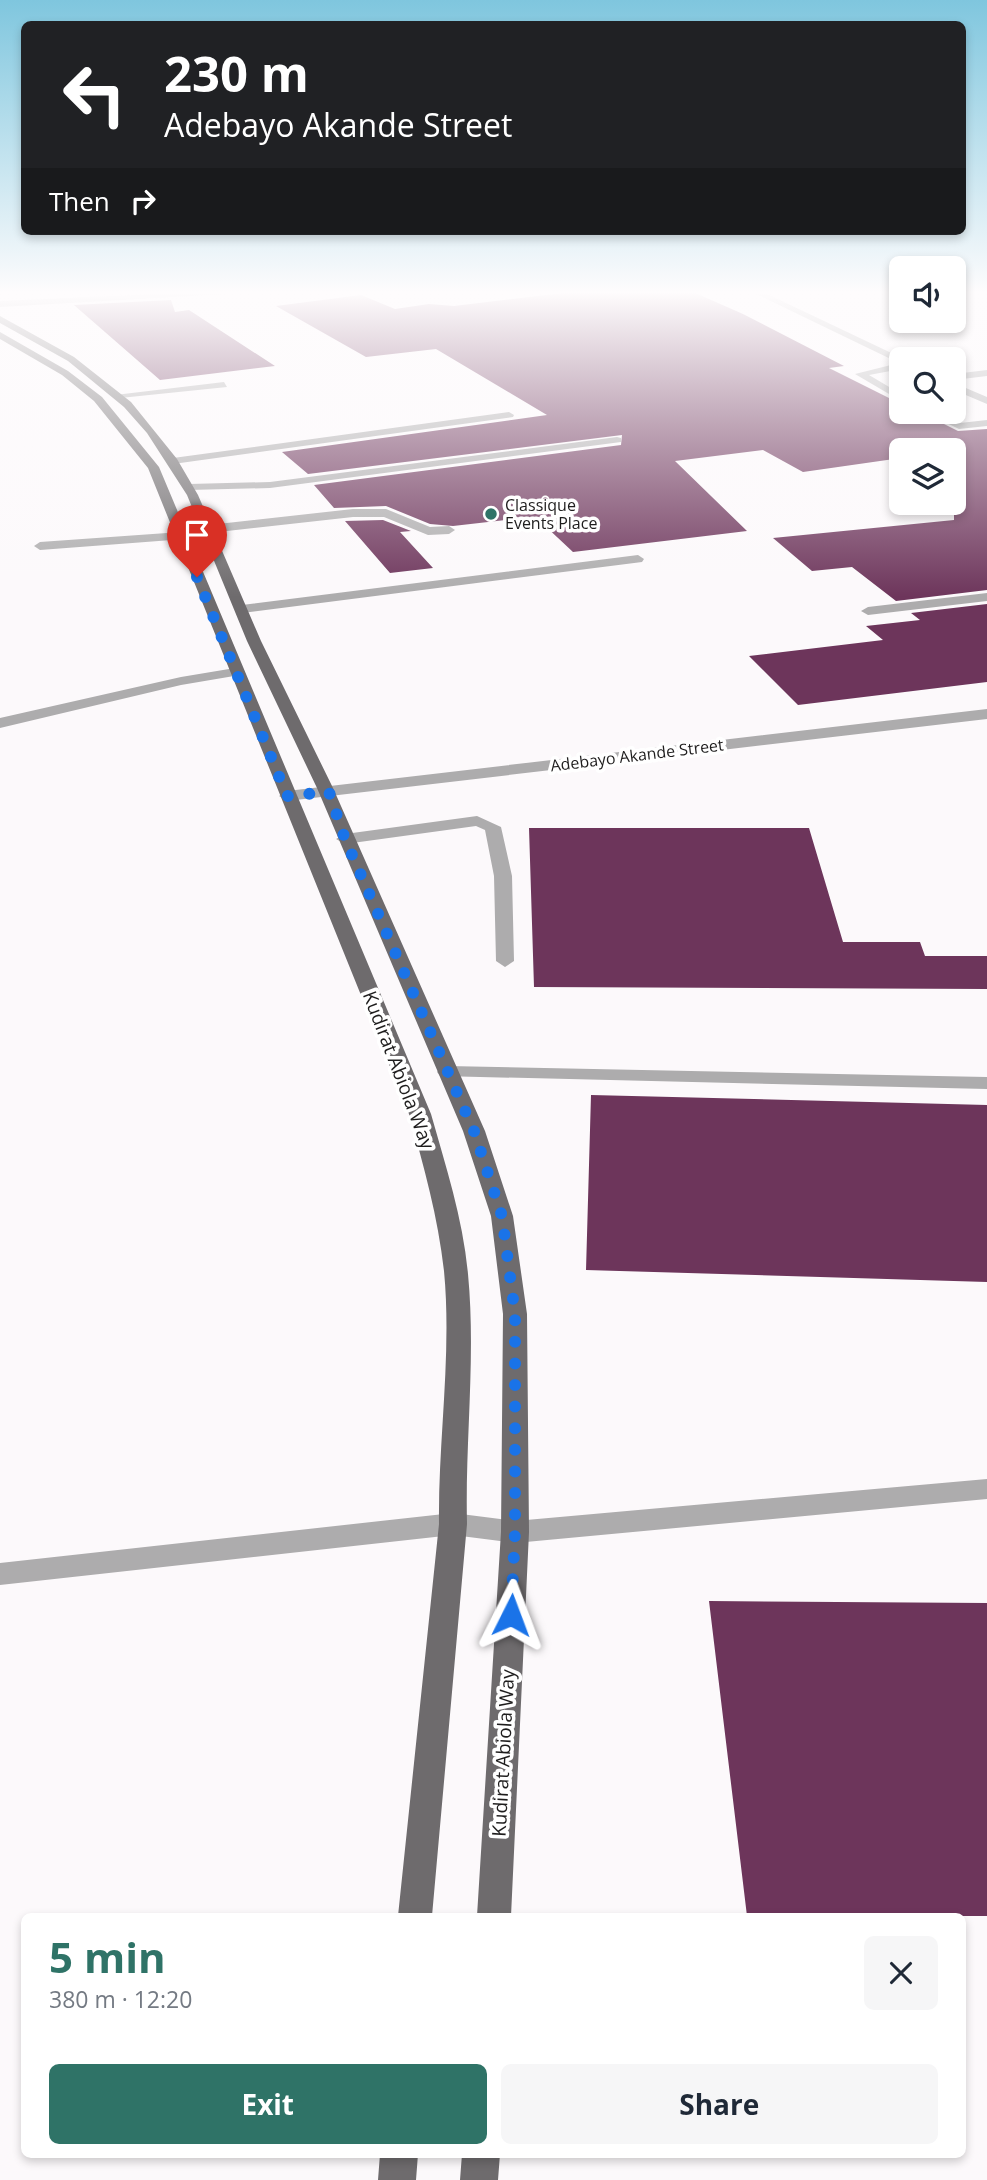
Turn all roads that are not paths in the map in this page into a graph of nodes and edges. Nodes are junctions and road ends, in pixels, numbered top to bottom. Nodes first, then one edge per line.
1 (91, 394) edge
2 (133, 394) edge
3 (971, 394) edge
4 (120, 395) joint
5 (987, 401) edge
6 (509, 415) dead end
7 (987, 423) edge
8 (955, 424) edge
9 (617, 440) dead end
10 (173, 461) junction
11 (189, 487) junction
12 (209, 529) junction
13 (449, 530) dead end
14 (181, 536) junction
15 (40, 546) dead end
16 (638, 559) dead end
17 (987, 597) edge
18 (242, 609) junction
19 (868, 611) dead end
20 (235, 672) junction
21 (987, 714) edge
22 (0, 723) edge
23 (329, 792) junction
24 (287, 796) junction
25 (345, 839) junction
26 (505, 961) dead end
27 (447, 1072) junction
28 (987, 1083) edge
29 (987, 1489) edge
30 (453, 1524) junction
31 (515, 1532) junction
32 (0, 1574) edge
33 (415, 1913) edge
34 (494, 1913) edge
35 (399, 2158) edge
36 (481, 2158) edge
37 (397, 2180) edge
38 (480, 2180) edge

1 - 14 main road, Kudirat Abiola Way
2 - 4 street
3 - 5 street
4 - 10 main road, Kudirat Abiola Way
6 - 10 street
7 - 8 street
9 - 11 street
10 - 11 main road, Kudirat Abiola Way
11 - 12 main road, Kudirat Abiola Way
12 - 13 street
12 - 18 main road, Kudirat Abiola Way
14 - 15 street
14 - 20 main road, Kudirat Abiola Way
16 - 18 street
17 - 19 street
18 - 23 main road, Kudirat Abiola Way
20 - 22 street
20 - 24 main road, Kudirat Abiola Way
21 - 23 street, Adebayo Akande Street
23 - 24 street, Adebayo Akande Street
23 - 25 main road, Kudirat Abiola Way
24 - 30 main road, Kudirat Abiola Way
25 - 26 street
25 - 27 main road, Kudirat Abiola Way
27 - 28 street
27 - 31 main road, Kudirat Abiola Way
29 - 31 street
30 - 31 street
30 - 32 street
30 - 33 main road, Kudirat Abiola Way
31 - 34 main road, Kudirat Abiola Way
35 - 37 main road
36 - 38 main road

